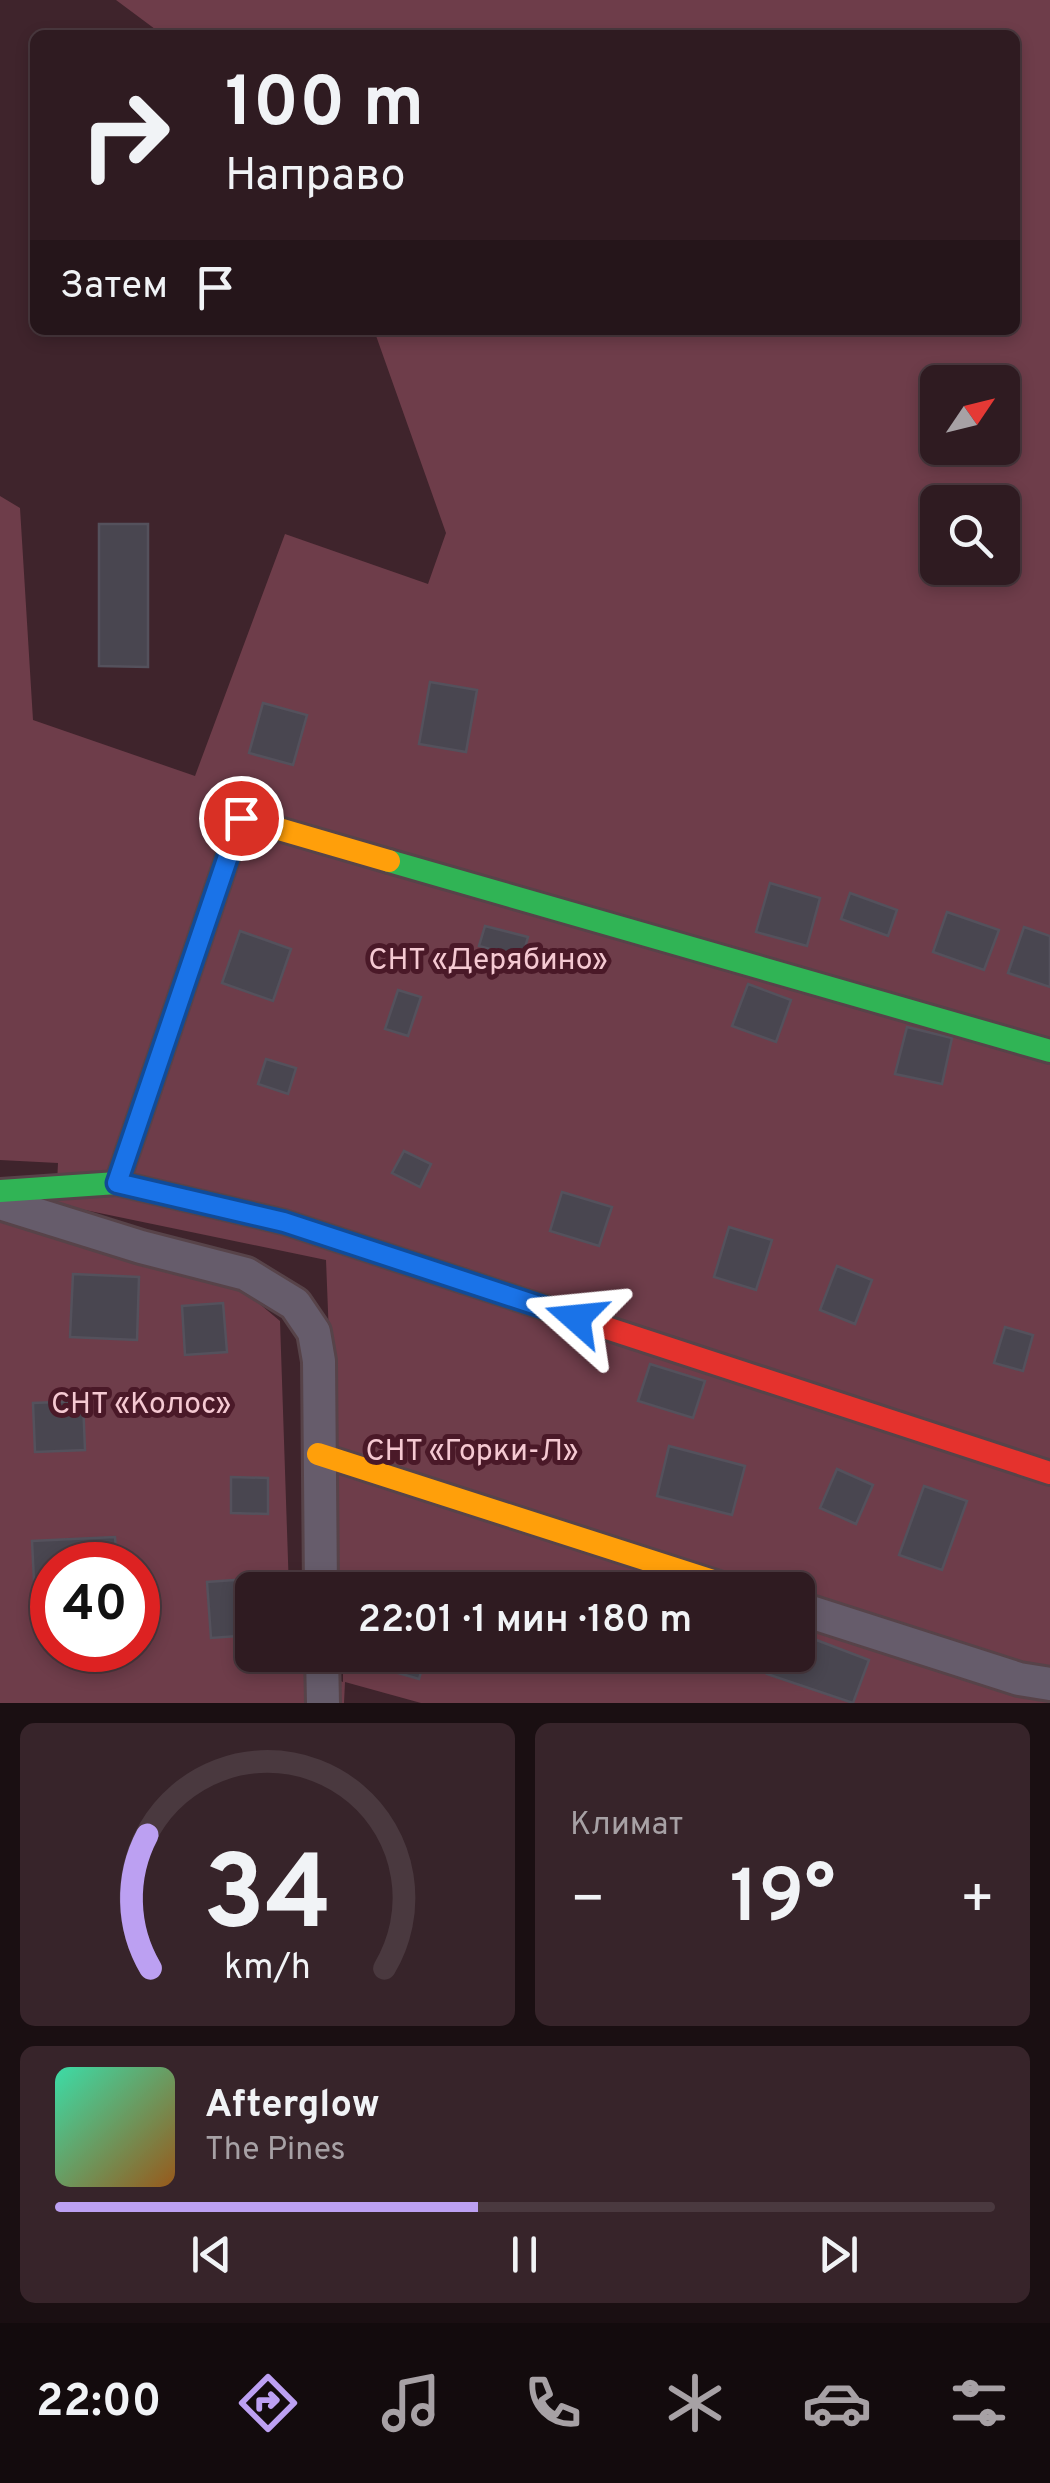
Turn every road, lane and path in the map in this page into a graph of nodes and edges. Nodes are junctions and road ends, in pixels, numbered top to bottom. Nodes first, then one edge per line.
1 (1050, 1051) edge
2 (117, 1183) junction
3 (0, 1190) edge
4 (0, 1203) edge
5 (318, 1454) junction
6 (1050, 1473) edge
7 (321, 1572) edge
8 (685, 1572) edge
9 (815, 1614) edge
10 (322, 1672) edge
11 (1028, 1689) edge
12 (322, 1703) edge

1 - 2 street
2 - 3 street
2 - 6 street
4 - 5 street
5 - 7 street
5 - 8 street
9 - 11 street
10 - 12 street

